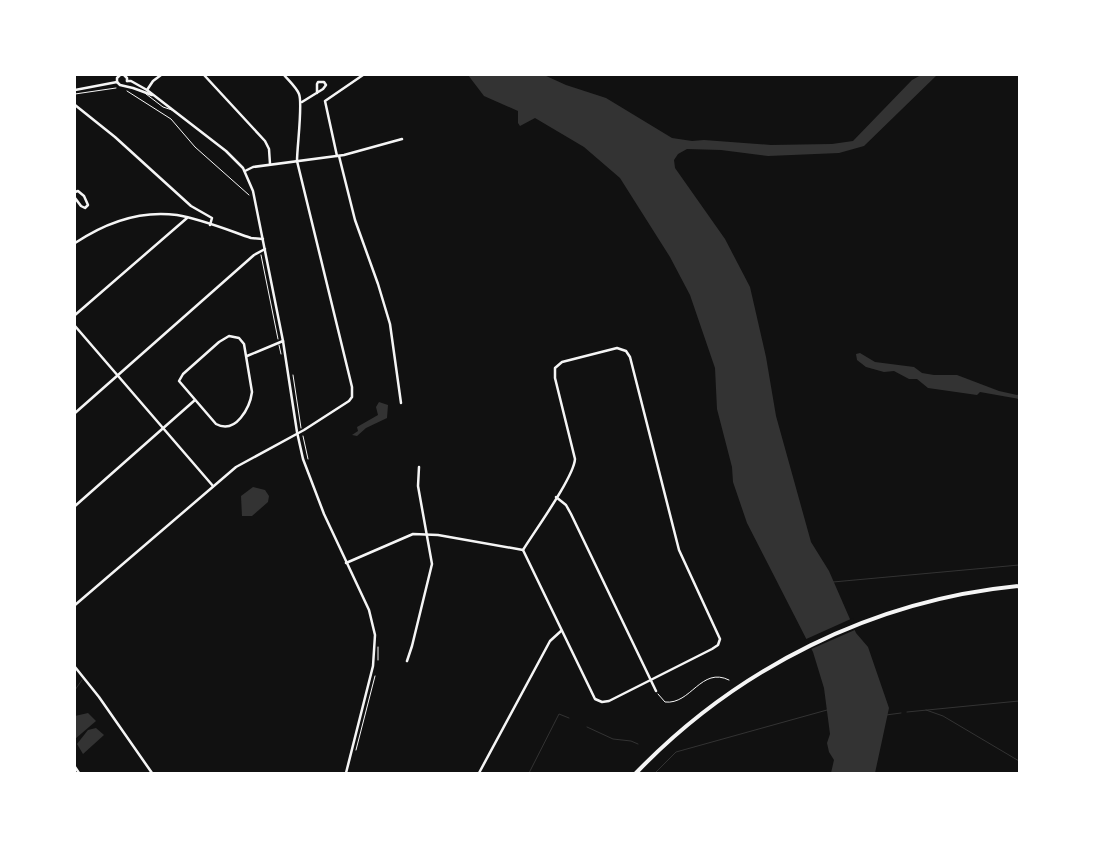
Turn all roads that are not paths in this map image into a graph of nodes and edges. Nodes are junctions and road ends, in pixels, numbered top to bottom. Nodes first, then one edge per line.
1 (120, 75) edge
2 (161, 75) edge
3 (204, 75) edge
4 (284, 75) edge
5 (363, 75) edge
6 (117, 82) junction
7 (127, 82) junction
8 (124, 85) junction
9 (75, 90) edge
10 (145, 91) junction
11 (317, 93) junction
12 (301, 103) junction
13 (75, 105) edge
14 (175, 112) junction
15 (402, 139) dead end
16 (338, 156) junction
17 (297, 161) junction
18 (270, 164) junction
19 (245, 171) junction
20 (75, 192) edge
21 (75, 198) edge
22 (186, 218) junction
23 (210, 225) junction
24 (263, 239) junction
25 (75, 243) edge
26 (265, 249) junction
27 (75, 315) edge
28 (75, 326) edge
29 (283, 342) junction
30 (247, 356) junction
31 (118, 375) junction
32 (196, 400) junction
33 (401, 403) dead end
34 (75, 413) edge
35 (164, 428) junction
36 (297, 432) junction
37 (420, 467) dead end
38 (213, 486) junction
39 (556, 497) junction
40 (75, 506) edge
41 (427, 534) junction
42 (523, 550) junction
43 (346, 562) junction
44 (1019, 586) edge
45 (75, 605) edge
46 (561, 631) junction
47 (407, 660) dead end
48 (75, 667) edge
49 (652, 680) junction
50 (656, 691) road end
51 (75, 767) edge
52 (79, 773) edge
53 (152, 773) edge
54 (346, 773) edge
55 (480, 773) edge
56 (636, 773) edge

1 - 6 street
1 - 7 street
2 - 10 street
3 - 18 street
4 - 12 street
5 - 16 street
6 - 8 street
6 - 9 street
7 - 8 street
7 - 10 street
8 - 10 street
10 - 14 street
10 - 14 lane
11 - 11 street
11 - 12 street
12 - 17 street
13 - 23 street
14 - 19 street
15 - 16 street
16 - 17 street
16 - 33 street
17 - 18 street
17 - 36 street
18 - 19 street
19 - 24 street
20 - 21 street
22 - 23 street
22 - 25 street
22 - 27 street
23 - 24 street
24 - 26 street
26 - 29 street
26 - 31 street
28 - 31 street
29 - 30 street
29 - 36 street
30 - 32 street
30 - 32 street
31 - 34 street
31 - 35 street
32 - 35 street
35 - 38 street
35 - 40 street
36 - 38 street
36 - 43 street
37 - 41 street
38 - 45 street
39 - 42 street
39 - 49 street
39 - 49 street
41 - 42 street
41 - 43 street
41 - 47 street
42 - 46 street
43 - 54 street
44 - 56 main road
46 - 49 street
46 - 55 street
48 - 53 street
49 - 50 street
51 - 52 street

